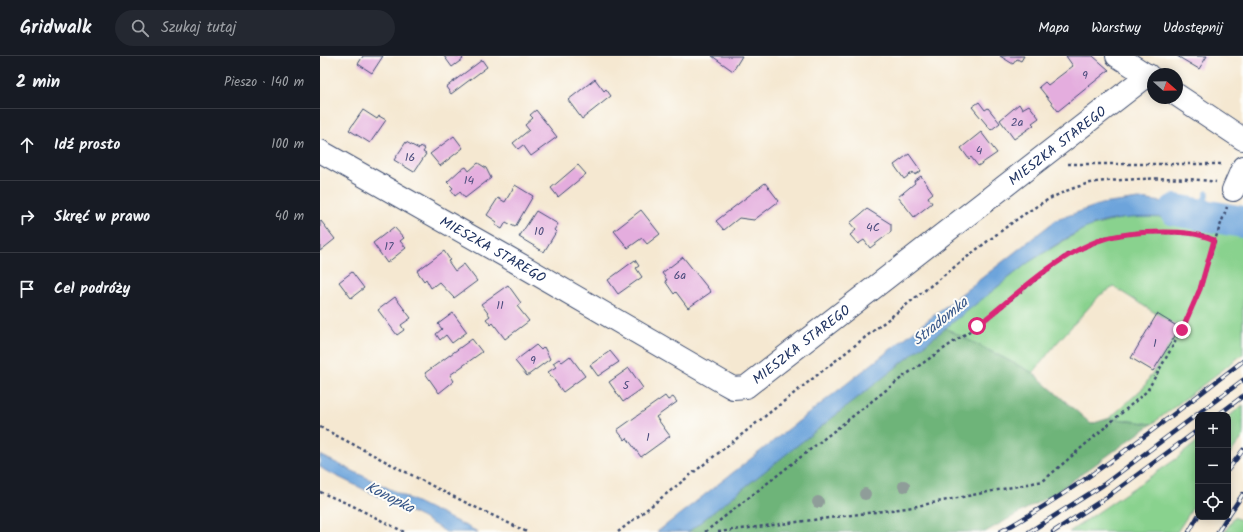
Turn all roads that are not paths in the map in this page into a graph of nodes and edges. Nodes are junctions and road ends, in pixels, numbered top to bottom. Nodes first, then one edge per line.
1 (1117, 56) edge
2 (1147, 75) edge
3 (1147, 79) edge
4 (1183, 99) edge
5 (1243, 139) edge
6 (320, 151) edge
7 (1235, 165) edge
8 (1234, 188) road end

1 - 2 street
3 - 6 street, MIESZKA STAREGO
4 - 5 street
7 - 8 street

